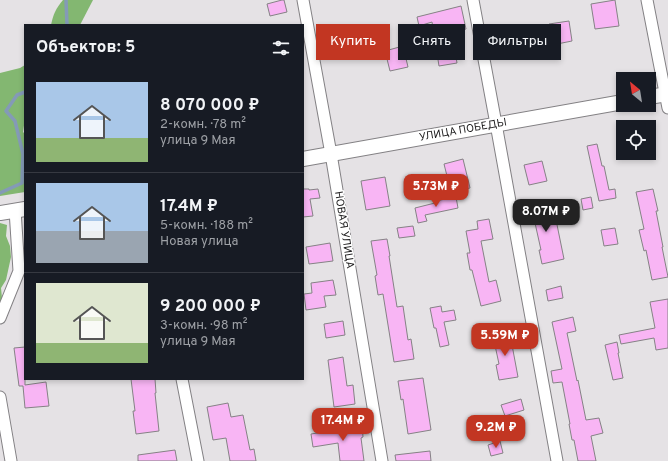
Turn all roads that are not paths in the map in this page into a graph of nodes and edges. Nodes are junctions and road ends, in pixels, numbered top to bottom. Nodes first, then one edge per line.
1 (303, 0) edge
2 (472, 0) edge
3 (647, 0) edge
4 (667, 94) edge
5 (656, 96) edge
6 (616, 103) edge
7 (668, 108) edge
8 (496, 124) junction
9 (331, 154) junction
10 (304, 159) edge
11 (20, 210) edge
12 (0, 213) edge
13 (0, 318) edge
14 (182, 380) edge
15 (0, 397) edge
16 (11, 461) edge
17 (198, 461) edge
18 (382, 461) edge
19 (557, 461) edge

1 - 9 street, НОВАЯ УЛИЦА
2 - 8 street
3 - 4 street
4 - 5 street
4 - 7 street
6 - 8 street, УЛИЦА ПОБЕДЫ
8 - 9 street, УЛИЦА ПОБЕДЫ
8 - 19 street
9 - 10 street, УЛИЦА ПОБЕДЫ
9 - 18 street, НОВАЯ УЛИЦА
11 - 12 street
11 - 13 street
14 - 17 street
15 - 16 street

